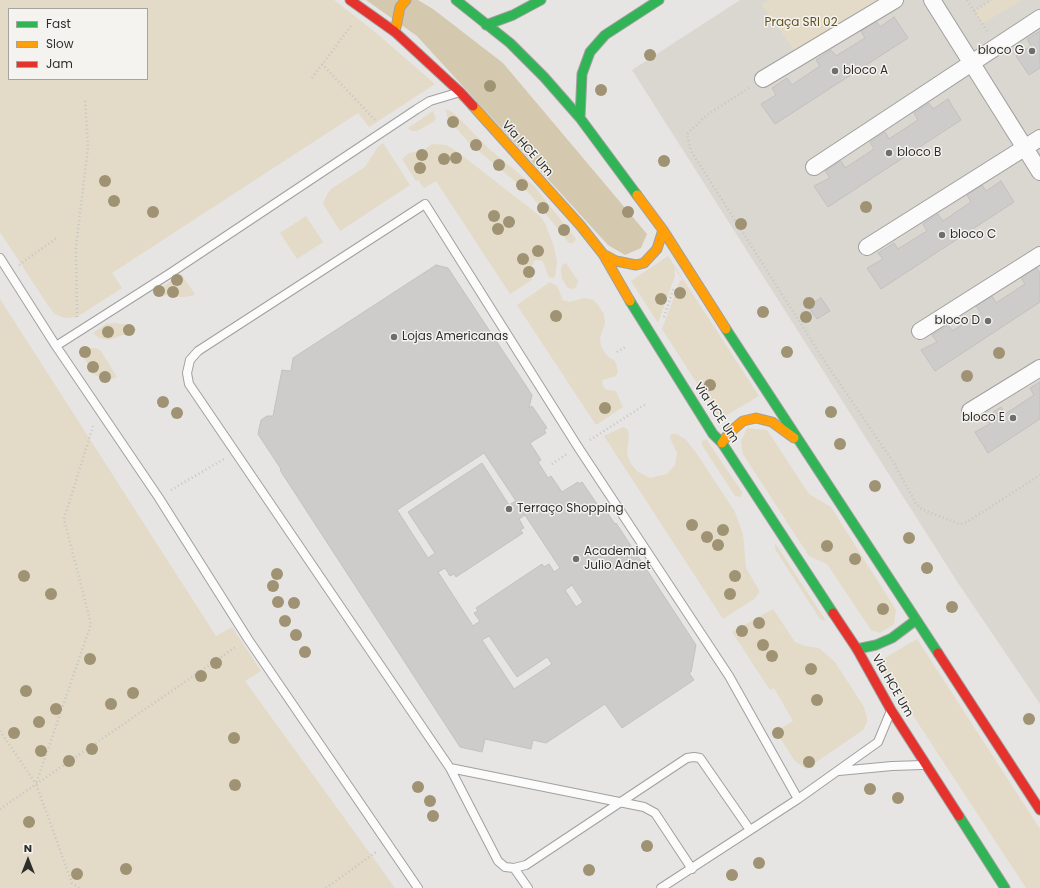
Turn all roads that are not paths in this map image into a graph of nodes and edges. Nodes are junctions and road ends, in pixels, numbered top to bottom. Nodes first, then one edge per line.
1 (350, 0) edge
2 (406, 0) edge
3 (456, 0) edge
4 (541, 0) edge
5 (659, 0) edge
6 (895, 0) edge
7 (932, 0) edge
8 (1040, 18) edge
9 (486, 25) junction
10 (395, 32) junction
11 (971, 64) junction
12 (763, 79) road end
13 (460, 92) junction
14 (580, 118) junction
15 (1040, 138) edge
16 (1025, 148) junction
17 (814, 167) dead end
18 (1040, 172) edge
19 (663, 230) junction
20 (867, 247) dead end
21 (603, 254) junction
22 (1040, 255) edge
23 (0, 258) edge
24 (920, 332) dead end
25 (56, 346) junction
26 (1040, 368) edge
27 (970, 411) dead end
28 (722, 443) junction
29 (804, 447) junction
30 (916, 620) junction
31 (857, 649) junction
32 (891, 710) junction
33 (926, 764) junction
34 (450, 768) junction
35 (839, 771) junction
36 (798, 799) junction
37 (621, 802) junction
38 (1040, 810) edge
39 (750, 830) junction
40 (514, 868) junction
41 (692, 869) junction
42 (418, 888) edge
43 (528, 888) edge
44 (661, 888) edge
45 (1005, 888) edge

1 - 10 main road, Via HCE Um
2 - 10 main road
3 - 9 main road
4 - 9 main road
5 - 14 main road
6 - 12 street
7 - 11 street
8 - 11 street
9 - 14 main road
10 - 13 main road, Via HCE Um
11 - 16 street
11 - 17 street
13 - 21 main road, Via HCE Um
13 - 25 lane
14 - 19 main road
15 - 16 street
16 - 18 street
16 - 20 street
19 - 21 main road
19 - 29 main road
21 - 28 main road, Via HCE Um
22 - 24 street
23 - 25 lane
25 - 42 lane
26 - 27 street
28 - 29 main road
28 - 31 main road, Via HCE Um
29 - 30 main road
30 - 31 main road
30 - 38 main road
31 - 32 main road, Via HCE Um
32 - 33 main road, Via HCE Um
32 - 35 lane
33 - 35 lane
33 - 45 main road, Via HCE Um
34 - 36 lane
34 - 37 lane
34 - 40 lane
35 - 36 lane
36 - 39 lane
37 - 39 lane
37 - 40 lane
37 - 41 lane
39 - 41 lane
40 - 43 lane
41 - 44 lane

